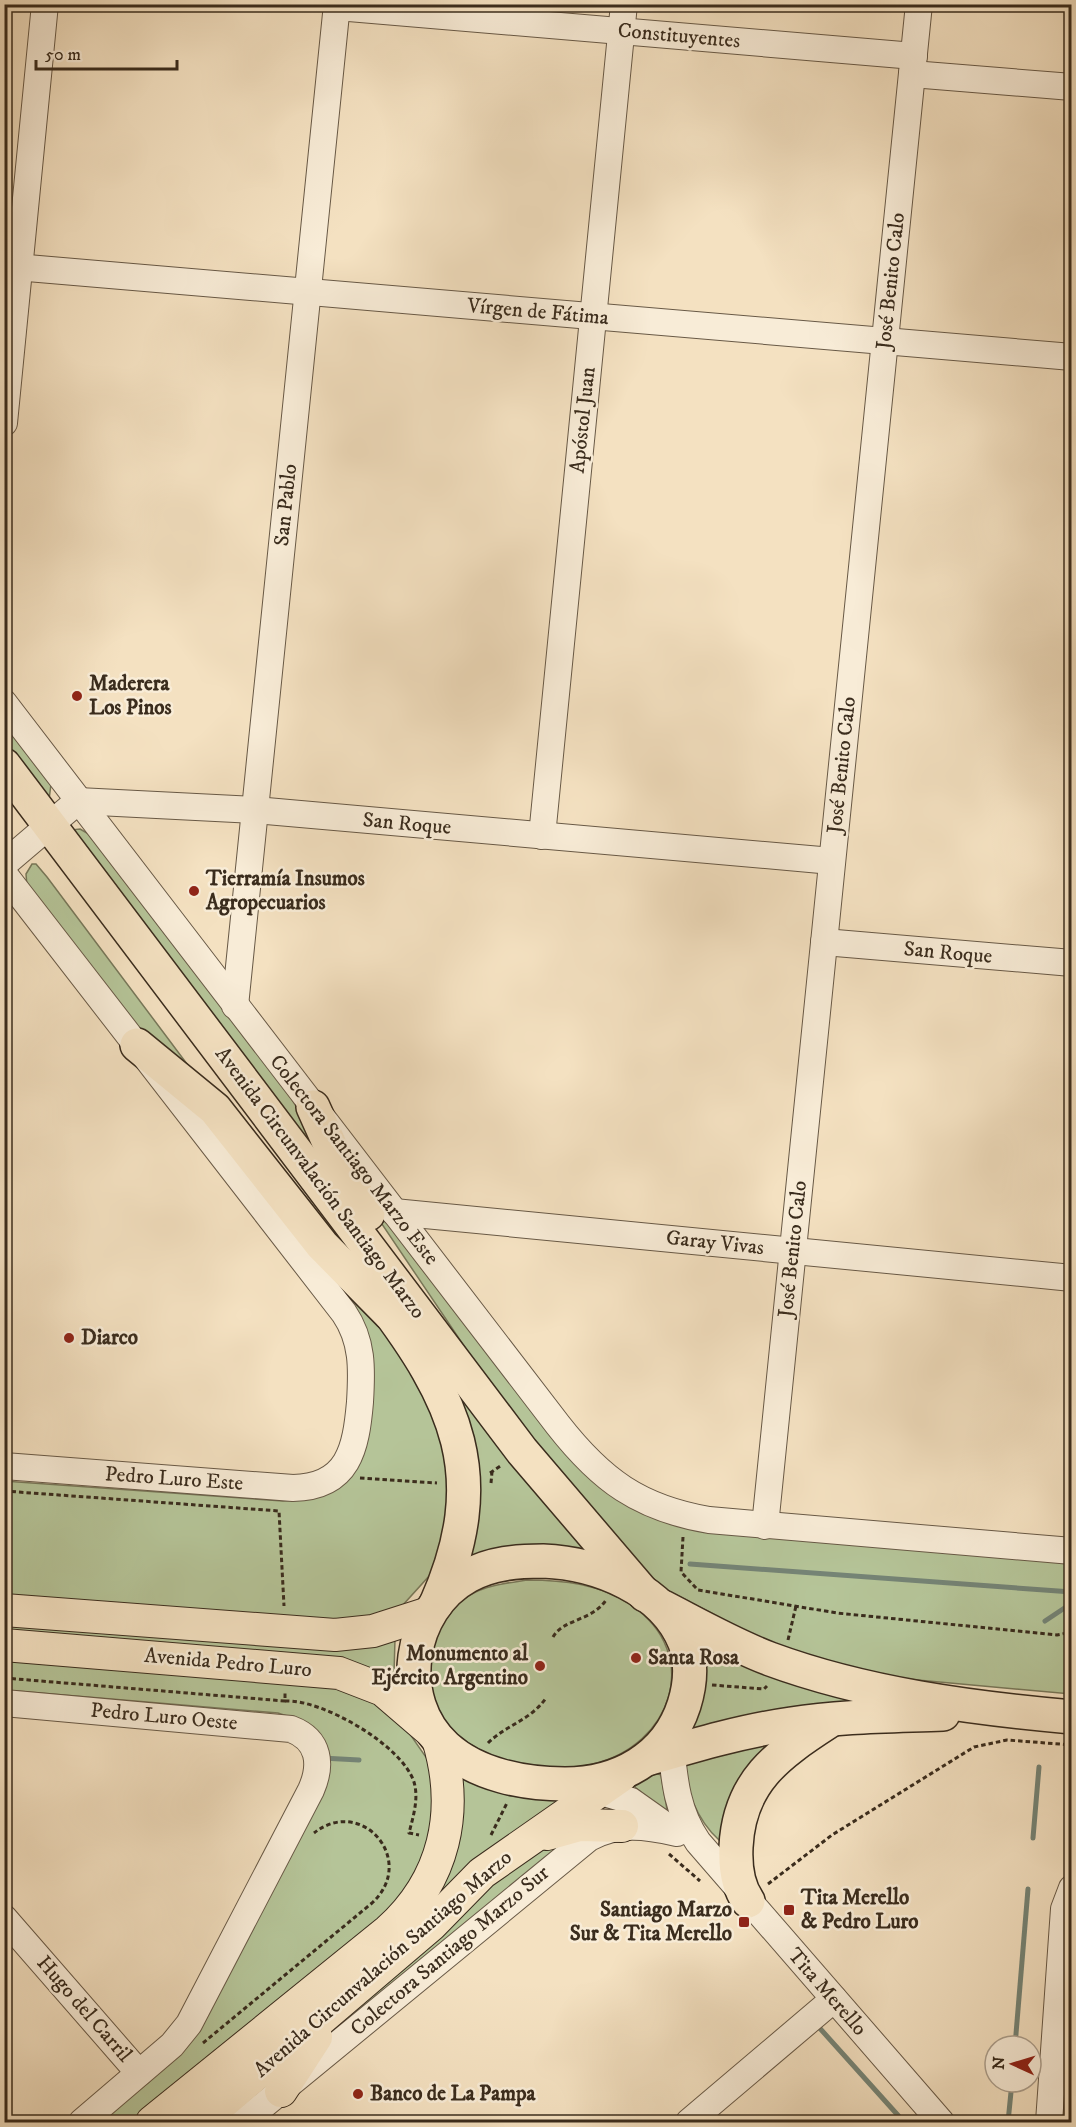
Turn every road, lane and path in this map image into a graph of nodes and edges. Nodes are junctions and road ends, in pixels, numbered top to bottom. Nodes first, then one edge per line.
1 (45, 4) edge
2 (624, 4) edge
3 (919, 4) edge
4 (337, 6) edge
5 (621, 31) junction
6 (913, 65) junction
7 (1071, 87) edge
8 (11, 267) edge
9 (308, 292) junction
10 (593, 316) junction
11 (885, 341) junction
12 (1071, 357) edge
13 (4, 423) edge
14 (4, 703) edge
15 (4, 765) edge
16 (78, 801) junction
17 (4, 802) edge
18 (255, 810) junction
19 (42, 832) junction
20 (542, 836) junction
21 (832, 861) junction
22 (5, 874) edge
23 (824, 942) junction
24 (1071, 963) edge
25 (235, 1006) junction
26 (137, 1045) junction
27 (313, 1107) junction
28 (394, 1212) junction
29 (793, 1251) junction
30 (1071, 1278) edge
31 (393, 1318) junction
32 (476, 1389) junction
33 (506, 1462) dead end
34 (4, 1466) edge
35 (347, 1475) junction
36 (483, 1478) dead end
37 (440, 1483) dead end
38 (4, 1491) edge
39 (684, 1525) dead end
40 (765, 1526) junction
41 (1071, 1551) edge
42 (601, 1597) dead end
43 (607, 1599) junction
44 (650, 1599) junction
45 (613, 1601) dead end
46 (796, 1606) junction
47 (433, 1609) junction
48 (4, 1610) edge
49 (284, 1611) dead end
50 (1071, 1632) edge
51 (552, 1637) dead end
52 (4, 1645) edge
53 (785, 1650) dead end
54 (4, 1678) edge
55 (772, 1682) dead end
56 (704, 1685) dead end
57 (286, 1686) dead end
58 (546, 1698) dead end
59 (285, 1701) junction
60 (4, 1703) edge
61 (1011, 1712) junction
62 (1071, 1717) edge
63 (832, 1719) junction
64 (435, 1736) junction
65 (481, 1740) dead end
66 (488, 1743) junction
67 (1071, 1745) edge
68 (494, 1746) dead end
69 (655, 1754) junction
70 (588, 1787) junction
71 (510, 1796) dead end
72 (622, 1826) junction
73 (310, 1837) dead end
74 (426, 1837) dead end
75 (488, 1841) dead end
76 (671, 1842) junction
77 (523, 1843) junction
78 (708, 1873) junction
79 (1071, 1888) edge
80 (754, 1896) junction
81 (4, 1918) edge
82 (834, 1999) junction
83 (336, 2007) junction
84 (203, 2037) dead end
85 (139, 2073) junction
86 (280, 2091) junction
87 (82, 2122) edge
88 (152, 2122) edge
89 (200, 2122) edge
90 (243, 2122) edge
91 (689, 2122) edge
92 (941, 2122) edge
93 (1049, 2122) edge

1 - 8 street
2 - 5 street, Apóstol Juan
3 - 6 street, José Benito Calo
4 - 5 street, Constituyentes
4 - 9 street, San Pablo
5 - 6 street, Constituyentes
5 - 10 street, Apóstol Juan
6 - 7 street, Constituyentes
6 - 11 street, José Benito Calo
8 - 9 street, Vírgen de Fátima
8 - 13 street
9 - 10 street, Vírgen de Fátima
9 - 18 street, San Pablo
10 - 11 street, Vírgen de Fátima
10 - 20 street, Apóstol Juan
11 - 12 street, Vírgen de Fátima
11 - 21 street, José Benito Calo
14 - 16 street, Colectora Santiago Marzo Este
15 - 19 highway, Avenida Circunvalación Santiago Marzo
16 - 18 street, San Roque
16 - 19 street
16 - 25 street, Colectora Santiago Marzo Este
17 - 19 highway, Avenida Circunvalación Santiago Marzo
18 - 20 street, San Roque
18 - 25 street, San Pablo
19 - 22 street
19 - 31 highway, Avenida Circunvalación Santiago Marzo
19 - 32 highway, Avenida Circunvalación Santiago Marzo
20 - 21 street, San Roque
21 - 23 street, José Benito Calo
22 - 26 street
23 - 24 street, San Roque
23 - 29 street, José Benito Calo
25 - 27 street, Colectora Santiago Marzo Este
26 - 31 highway
26 - 35 street
27 - 28 street, Colectora Santiago Marzo Este
27 - 32 highway
28 - 29 street, Garay Vivas
28 - 40 street, Colectora Santiago Marzo Este
29 - 30 street, Garay Vivas
29 - 40 street, José Benito Calo
31 - 47 highway, Avenida Circunvalación Santiago Marzo
32 - 44 highway, Avenida Circunvalación Santiago Marzo
33 - 36 path
34 - 35 street, Pedro Luro Este
35 - 37 path
38 - 49 path
39 - 46 path
40 - 41 street, Colectora Santiago Marzo Este
42 - 43 path
43 - 45 path
43 - 51 path
44 - 47 highway
44 - 61 highway
44 - 69 highway, Avenida Circunvalación Santiago Marzo
46 - 50 path
46 - 53 path
47 - 48 main road, Avenida Pedro Luro
47 - 64 highway, Avenida Circunvalación Santiago Marzo
52 - 64 main road, Avenida Pedro Luro
54 - 59 path
55 - 56 path
57 - 59 path
58 - 66 path
59 - 74 path
60 - 85 street, Pedro Luro Oeste
61 - 62 highway
61 - 63 highway
63 - 69 highway
63 - 80 highway
64 - 70 highway
64 - 88 main road, Avenida Circunvalación Santiago Marzo
65 - 66 path
66 - 68 path
67 - 80 path
69 - 70 highway
69 - 78 street, Tita Merello
70 - 76 street, Tita Merello
70 - 77 main road, Avenida Circunvalación Santiago Marzo
71 - 75 path
72 - 76 street, Colectora Santiago Marzo Sur
72 - 77 main road
72 - 86 street, Colectora Santiago Marzo Sur
73 - 84 path
76 - 78 street, Tita Merello
76 - 78 path
77 - 83 main road, Avenida Circunvalación Santiago Marzo
78 - 80 street, Tita Merello
79 - 93 street
80 - 82 street, Tita Merello
81 - 85 street, Hugo del Carril
82 - 91 street
82 - 92 street, Tita Merello
83 - 86 main road
83 - 89 main road, Avenida Circunvalación Santiago Marzo
85 - 87 street
86 - 90 street, Colectora Santiago Marzo Sur

